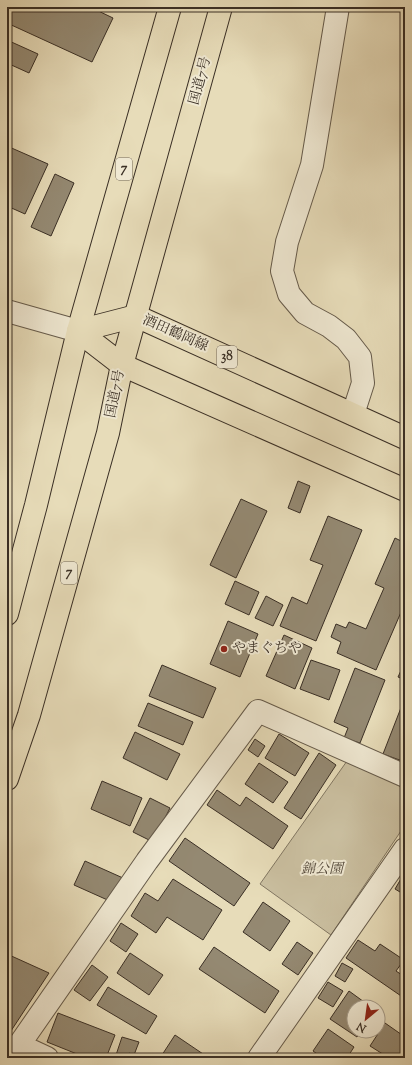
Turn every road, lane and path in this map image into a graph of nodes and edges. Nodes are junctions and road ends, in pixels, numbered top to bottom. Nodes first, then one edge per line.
1 (170, 7) edge
2 (221, 7) edge
3 (338, 7) edge
4 (7, 311) edge
5 (136, 316) junction
6 (78, 331) junction
7 (122, 365) junction
8 (353, 414) junction
9 (405, 438) edge
10 (405, 490) edge
11 (7, 614) edge
12 (405, 776) edge
13 (7, 779) edge
14 (405, 849) edge
15 (47, 1058) edge
16 (259, 1058) edge

1 - 6 main road, 7
2 - 5 main road, 国道7号 / 7
3 - 8 street
4 - 6 street
5 - 6 main road, 酒田鶴岡線
5 - 7 main road, 国道7号 / 7
5 - 8 main road, 酒田鶴岡線 / 38
6 - 7 main road
6 - 11 main road, 7
7 - 10 main road
7 - 13 main road, 国道7号 / 7
8 - 9 main road, 酒田鶴岡線 / 38
12 - 15 street
14 - 16 street

